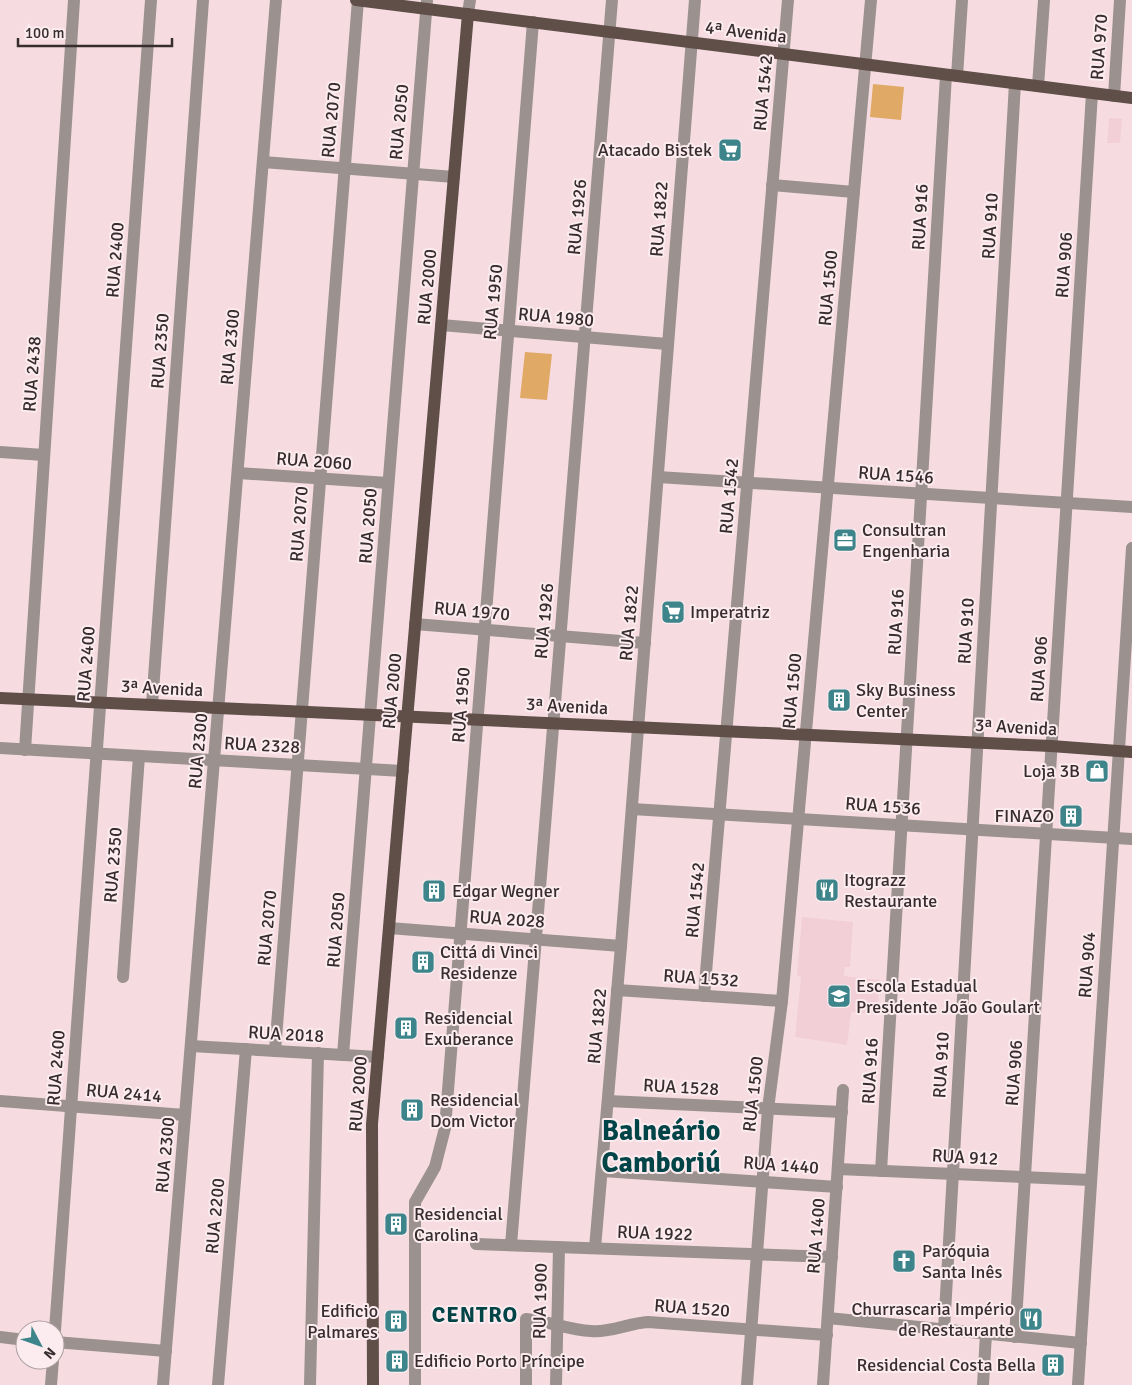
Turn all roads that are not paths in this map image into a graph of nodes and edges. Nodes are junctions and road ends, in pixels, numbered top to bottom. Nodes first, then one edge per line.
1 (74, 0) edge
2 (151, 0) edge
3 (203, 0) edge
4 (276, 0) edge
5 (357, 0) edge
6 (470, 0) edge
7 (612, 0) edge
8 (695, 0) edge
9 (788, 0) edge
10 (871, 0) edge
11 (962, 0) edge
12 (1044, 0) edge
13 (1120, 0) edge
14 (426, 4) edge
15 (468, 14) junction
16 (533, 22) junction
17 (610, 32) junction
18 (692, 42) junction
19 (784, 54) junction
20 (865, 64) junction
21 (951, 75) junction
22 (1015, 83) junction
23 (1038, 86) junction
24 (1092, 93) junction
25 (1114, 96) junction
26 (1132, 98) edge
27 (263, 162) junction
28 (345, 168) junction
29 (413, 174) junction
30 (454, 176) junction
31 (772, 185) junction
32 (854, 192) junction
33 (441, 324) junction
34 (508, 330) junction
35 (585, 337) junction
36 (667, 344) junction
37 (0, 452) edge
38 (44, 455) junction
39 (238, 473) junction
40 (658, 477) junction
41 (320, 479) junction
42 (747, 483) junction
43 (388, 484) junction
44 (828, 488) junction
45 (922, 494) junction
46 (992, 498) junction
47 (1066, 503) junction
48 (1132, 507) edge
49 (1132, 548) edge
50 (415, 624) junction
51 (485, 630) junction
52 (560, 636) junction
53 (645, 643) junction
54 (0, 698) edge
55 (29, 699) junction
56 (101, 702) junction
57 (152, 704) junction
58 (219, 708) junction
59 (302, 712) junction
60 (370, 714) junction
61 (408, 716) junction
62 (478, 719) junction
63 (554, 723) junction
64 (638, 727) junction
65 (727, 731) junction
66 (806, 734) junction
67 (907, 739) junction
68 (977, 742) junction
69 (1051, 746) junction
70 (0, 748) edge
71 (25, 750) junction
72 (1118, 750) junction
73 (1132, 752) edge
74 (97, 754) junction
75 (139, 756) junction
76 (214, 760) junction
77 (298, 765) junction
78 (366, 768) junction
79 (403, 770) junction
80 (632, 809) junction
81 (719, 814) junction
82 (798, 819) junction
83 (902, 825) junction
84 (972, 829) junction
85 (1046, 834) junction
86 (1113, 838) junction
87 (1132, 839) edge
88 (389, 928) junction
89 (460, 934) junction
90 (536, 939) junction
91 (622, 946) junction
92 (123, 977) dead end
93 (617, 990) junction
94 (704, 996) junction
95 (782, 1001) junction
96 (191, 1046) junction
97 (246, 1049) junction
98 (275, 1051) junction
99 (318, 1054) junction
100 (343, 1055) junction
101 (378, 1057) junction
102 (844, 1090) dead end
103 (0, 1101) edge
104 (608, 1101) junction
105 (71, 1106) junction
106 (768, 1109) junction
107 (842, 1112) junction
108 (185, 1115) junction
109 (838, 1169) junction
110 (603, 1171) junction
111 (882, 1171) junction
112 (952, 1174) junction
113 (1025, 1177) junction
114 (1091, 1180) junction
115 (762, 1182) junction
116 (837, 1187) junction
117 (476, 1244) dead end
118 (511, 1245) junction
119 (558, 1247) junction
120 (595, 1248) junction
121 (757, 1254) junction
122 (832, 1257) junction
123 (828, 1318) junction
124 (56, 1320) edge
125 (557, 1323) junction
126 (751, 1329) junction
127 (944, 1330) junction
128 (827, 1334) junction
129 (986, 1334) junction
130 (1015, 1337) junction
131 (0, 1338) edge
132 (15, 1339) edge
133 (65, 1343) edge
134 (1080, 1343) junction
135 (166, 1351) junction
136 (52, 1370) edge
137 (51, 1385) edge
138 (164, 1385) edge
139 (218, 1385) edge
140 (310, 1385) edge
141 (373, 1385) edge
142 (415, 1385) edge
143 (526, 1385) edge
144 (556, 1385) edge
145 (747, 1385) edge
146 (823, 1385) edge
147 (983, 1385) edge
148 (1078, 1385) edge

1 - 38 street, RUA 2438
2 - 56 street, RUA 2400
3 - 57 street, RUA 2350
4 - 27 street, RUA 2300
5 - 14 main road, 4ª Avenida
5 - 28 street, RUA 2070
6 - 15 street, RUA 2000
7 - 17 street, RUA 1926
8 - 18 street, RUA 1822
9 - 19 street, RUA 1542
10 - 20 street, RUA 1500
11 - 21 street, RUA 916
12 - 23 street
13 - 25 street, RUA 970
14 - 15 main road, 4ª Avenida
14 - 29 street, RUA 2050
15 - 16 main road, 4ª Avenida
15 - 30 main road, RUA 2000
16 - 17 main road, 4ª Avenida
16 - 34 street, RUA 1950
17 - 18 main road, 4ª Avenida
17 - 35 street, RUA 1926
18 - 19 main road, 4ª Avenida
18 - 36 street, RUA 1822
19 - 20 main road, 4ª Avenida
19 - 31 street, RUA 1542
20 - 21 main road, 4ª Avenida
20 - 32 street, RUA 1500
21 - 22 main road, 4ª Avenida
21 - 45 street, RUA 916
22 - 23 main road, 4ª Avenida
22 - 46 street, RUA 910
23 - 24 main road, 4ª Avenida
24 - 25 main road, 4ª Avenida
24 - 47 street, RUA 906
25 - 26 main road, 4ª Avenida
27 - 28 street
27 - 39 street, RUA 2300
28 - 29 street
28 - 41 street, RUA 2070
29 - 30 street
29 - 43 street, RUA 2050
30 - 33 main road, RUA 2000
31 - 32 street
31 - 42 street, RUA 1542
32 - 44 street, RUA 1500
33 - 34 street, RUA 1980
33 - 50 main road, RUA 2000
34 - 35 street, RUA 1980
34 - 51 street, RUA 1950
35 - 36 street, RUA 1980
35 - 52 street, RUA 1926
36 - 40 street, RUA 1822
37 - 38 street
38 - 55 street, RUA 2438
39 - 41 street, RUA 2060
39 - 58 street, RUA 2300
40 - 42 street, RUA 1546
40 - 53 street, RUA 1822
41 - 43 street, RUA 2060
41 - 59 street, RUA 2070
42 - 44 street, RUA 1546
42 - 65 street, RUA 1542
43 - 60 street, RUA 2050
44 - 45 street, RUA 1546
44 - 66 street, RUA 1500
45 - 46 street, RUA 1546
45 - 67 street, RUA 916
46 - 47 street, RUA 1546
46 - 68 street, RUA 910
47 - 48 street, RUA 1546
47 - 69 street, RUA 906
49 - 72 street, RUA 904
50 - 51 street, RUA 1970
50 - 61 main road, RUA 2000
51 - 52 street, RUA 1970
51 - 62 street, RUA 1950
52 - 53 street, RUA 1970
52 - 63 street, RUA 1926
53 - 64 street, RUA 1822
54 - 55 main road, 3ª Avenida
55 - 56 main road, 3ª Avenida
55 - 71 street, RUA 2438
56 - 57 main road, 3ª Avenida
56 - 74 street, RUA 2400
57 - 58 main road, 3ª Avenida
58 - 59 main road, 3ª Avenida
58 - 76 street, RUA 2300
59 - 60 main road, 3ª Avenida
59 - 77 street, RUA 2070
60 - 61 main road, 3ª Avenida
60 - 78 street, RUA 2050
61 - 62 main road, 3ª Avenida
61 - 79 main road, RUA 2000
62 - 63 main road, 3ª Avenida
62 - 89 street, RUA 1950
63 - 64 main road, 3ª Avenida
63 - 90 street, RUA 1926
64 - 65 main road, 3ª Avenida
64 - 80 street, RUA 1822
65 - 66 main road, 3ª Avenida
65 - 81 street, RUA 1542
66 - 67 main road, 3ª Avenida
66 - 82 street, RUA 1500
67 - 68 main road, 3ª Avenida
67 - 83 street, RUA 916
68 - 69 main road, 3ª Avenida
68 - 84 street, RUA 910
69 - 72 main road, 3ª Avenida
69 - 85 street, RUA 906
70 - 71 street, RUA 2328
71 - 74 street, RUA 2328
72 - 73 main road, 3ª Avenida
72 - 86 street, RUA 904
74 - 75 street, RUA 2328
74 - 105 street, RUA 2400
75 - 76 street, RUA 2328
75 - 92 street, RUA 2350
76 - 77 street, RUA 2328
76 - 96 street, RUA 2300
77 - 78 street, RUA 2328
77 - 98 street, RUA 2070
78 - 79 street, RUA 2328
78 - 100 street, RUA 2050
79 - 88 main road, RUA 2000
80 - 81 street, RUA 1536
80 - 91 street, RUA 1822
81 - 82 street, RUA 1536
81 - 94 street, RUA 1542
82 - 83 street, RUA 1536
82 - 95 street, RUA 1500
83 - 84 street, RUA 1536
83 - 111 street, RUA 916
84 - 85 street, RUA 1536
84 - 112 street, RUA 910
85 - 86 street, RUA 1536
85 - 113 street, RUA 906
86 - 87 street, RUA 1536
86 - 114 street, RUA 904
88 - 89 street, RUA 2028
88 - 101 main road, RUA 2000
89 - 90 street, RUA 2028
89 - 142 street, RUA 1950
90 - 91 street, RUA 2028
90 - 118 street, RUA 1926
91 - 93 street, RUA 1822
93 - 94 street, RUA 1532
93 - 104 street, RUA 1822
94 - 95 street, RUA 1532
95 - 106 street, RUA 1500
96 - 97 street, RUA 2018
96 - 108 street, RUA 2300
97 - 98 street, RUA 2018
97 - 139 street, RUA 2200
98 - 99 street, RUA 2018
99 - 100 street, RUA 2018
99 - 140 street
100 - 101 street, RUA 2018
101 - 141 main road, RUA 2000
102 - 107 street, RUA 1400
103 - 105 street, RUA 2414
104 - 106 street, RUA 1528
104 - 110 street, RUA 1822
105 - 108 street, RUA 2414
105 - 124 street, RUA 2400
106 - 107 street, RUA 1528
106 - 115 street, RUA 1500
107 - 109 street, RUA 1400
108 - 135 street, RUA 2300
109 - 111 street, RUA 912
109 - 116 street, RUA 1400
110 - 115 street, RUA 1440
110 - 120 street, RUA 1822
111 - 112 street, RUA 912
112 - 113 street, RUA 912
112 - 127 street, RUA 910
113 - 114 street, RUA 912
113 - 130 street, RUA 906
114 - 134 street, RUA 904
115 - 116 street, RUA 1440
115 - 121 street, RUA 1500
116 - 122 street, RUA 1400
117 - 118 street, RUA 1922
118 - 119 street, RUA 1922
119 - 120 street, RUA 1922
119 - 125 street, RUA 1900
120 - 121 street, RUA 1922
121 - 122 street, RUA 1922
121 - 126 street, RUA 1500
122 - 123 street, RUA 1400
123 - 127 street
123 - 128 street, RUA 1400
125 - 126 street, RUA 1520
125 - 143 street, RUA 1520
125 - 144 street, RUA 1900
126 - 128 street, RUA 1520
126 - 145 street, RUA 1500
127 - 129 street
128 - 146 street, RUA 1400
129 - 130 street
129 - 147 street
130 - 134 street
131 - 132 street
133 - 135 street
134 - 148 street, RUA 904
135 - 138 street, RUA 2300
136 - 137 street

